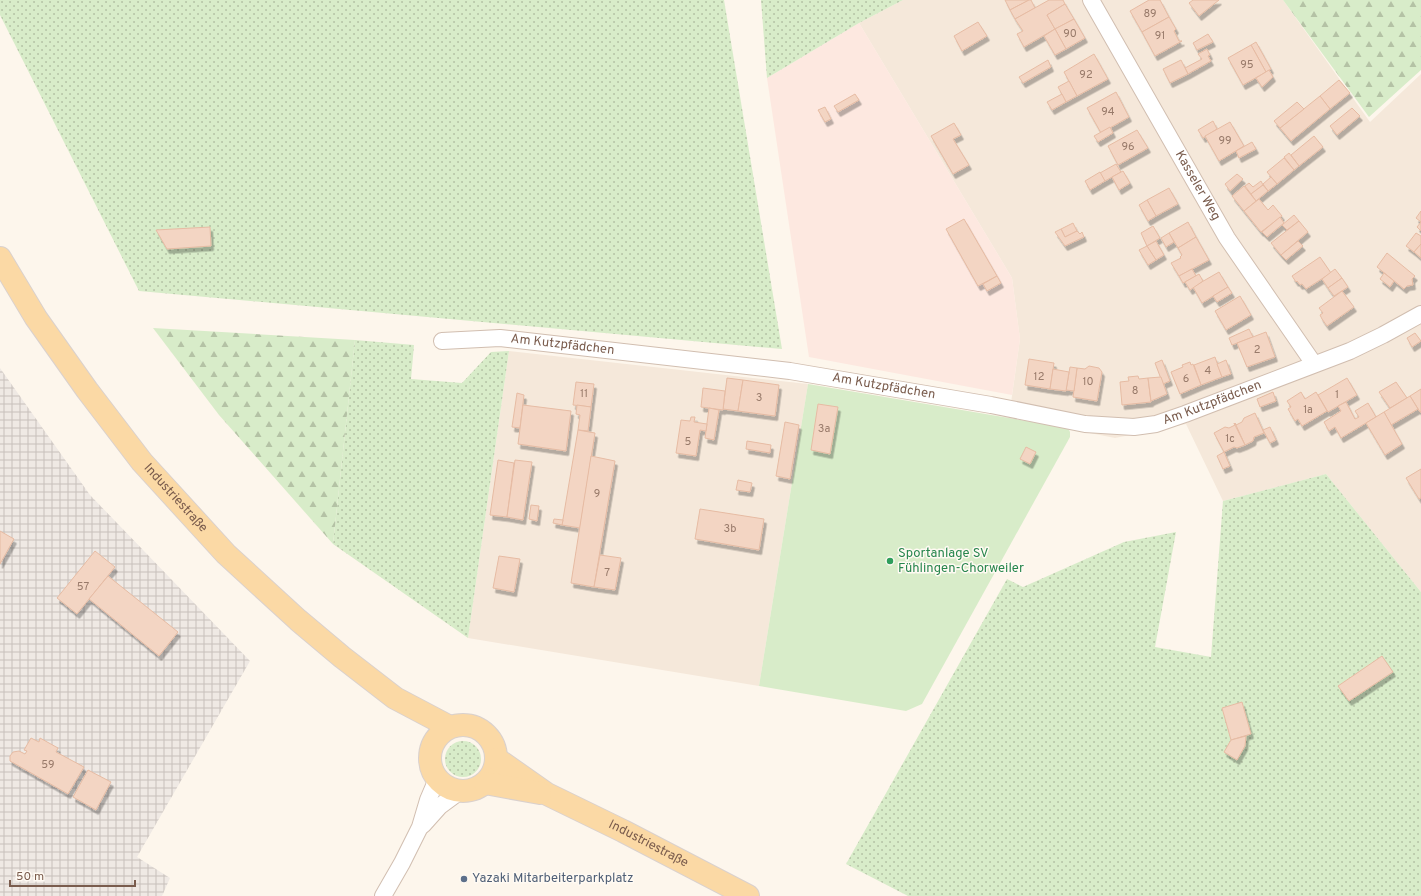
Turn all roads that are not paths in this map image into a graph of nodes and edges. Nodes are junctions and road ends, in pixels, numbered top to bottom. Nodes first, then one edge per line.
1 (1091, 0) edge
2 (0, 258) edge
3 (1421, 314) edge
4 (442, 341) dead end
5 (1314, 364) junction
6 (395, 698) junction
7 (450, 727) junction
8 (432, 745) junction
9 (497, 759) junction
10 (437, 780) junction
11 (485, 783) junction
12 (459, 792) junction
13 (547, 794) junction
14 (420, 827) junction
15 (383, 896) edge
16 (748, 896) edge

1 - 5 street, Kasseler Weg
2 - 6 main road, Industriestraße
3 - 5 street, Am Kutzpfädchen
4 - 5 street, Am Kutzpfädchen
6 - 7 main road, Industriestraße
6 - 8 main road, Industriestraße
7 - 8 main road
7 - 9 main road
8 - 10 main road
9 - 11 main road
9 - 13 main road, Industriestraße
10 - 12 main road
10 - 14 street
11 - 12 main road
11 - 13 main road, Industriestraße
12 - 14 street
13 - 16 main road, Industriestraße
14 - 15 street

